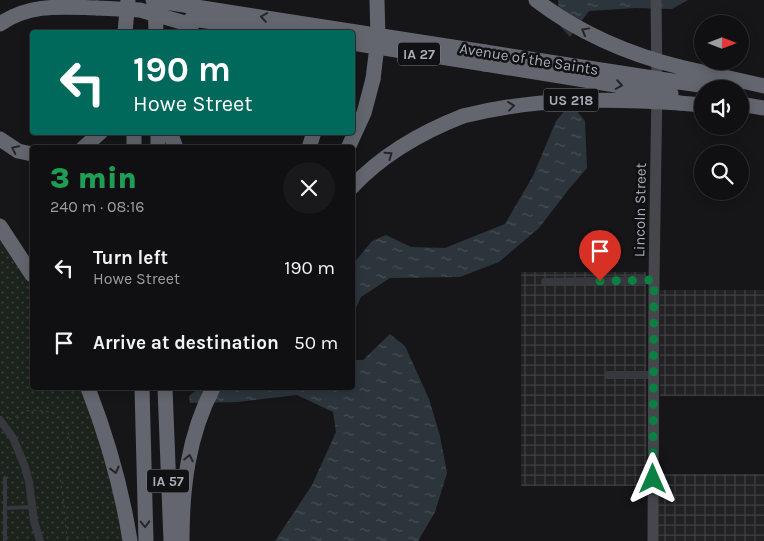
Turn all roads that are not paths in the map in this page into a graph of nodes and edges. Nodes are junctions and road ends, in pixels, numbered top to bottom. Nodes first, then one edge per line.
1 (75, 0) edge
2 (154, 0) edge
3 (169, 0) edge
4 (536, 0) edge
5 (656, 0) edge
6 (377, 1) edge
7 (133, 3) edge
8 (97, 6) junction
9 (191, 17) junction
10 (0, 24) edge
11 (126, 30) edge
12 (131, 30) edge
13 (156, 30) edge
14 (215, 30) edge
15 (274, 30) edge
16 (284, 30) edge
17 (355, 40) edge
18 (355, 43) edge
19 (485, 58) junction
20 (764, 86) edge
21 (680, 87) junction
22 (694, 88) edge
23 (749, 92) edge
24 (694, 94) edge
25 (764, 94) edge
26 (694, 98) edge
27 (749, 106) edge
28 (764, 108) edge
29 (749, 111) edge
30 (764, 113) edge
31 (355, 133) edge
32 (98, 135) edge
33 (0, 139) edge
34 (86, 145) edge
35 (30, 154) edge
36 (355, 183) edge
37 (0, 226) edge
38 (30, 272) edge
39 (654, 280) junction
40 (545, 282) dead end
41 (608, 375) dead end
42 (654, 375) junction
43 (89, 390) edge
44 (142, 390) edge
45 (165, 390) edge
46 (212, 390) edge
47 (2, 419) edge
48 (5, 478) dead end
49 (32, 507) junction
50 (5, 508) junction
51 (6, 541) edge
52 (40, 541) edge
53 (130, 541) edge
54 (146, 541) edge
55 (171, 541) edge
56 (182, 541) edge
57 (652, 541) edge

1 - 8 highway
2 - 9 highway, Avenue of the Saints, bridge
2 - 13 highway
3 - 9 highway, bridge
21 -> 4 highway, bridge
5 - 39 main road, Lincoln Street
6 - 31 highway, bridge
7 - 8 highway, bridge
7 - 9 highway, bridge
7 - 11 highway
7 - 12 highway
8 - 10 highway
9 - 14 highway
9 - 15 highway, Avenue of the Saints
16 -> 9 highway, Avenue of the Saints / US 218
19 -> 17 highway, Avenue of the Saints / US 218
18 - 19 highway, Avenue of the Saints / IA 27
19 - 21 highway, Avenue of the Saints / US 218, bridge
20 - 21 highway
21 - 22 highway, Avenue of the Saints / US 218
21 - 24 highway, Avenue of the Saints
21 - 26 highway, US 218
36 -> 21 highway, US 218, bridge
23 - 25 highway
27 - 28 highway
29 - 30 highway
32 - 34 highway
35 -> 33 highway
37 - 38 highway
39 - 40 street
39 - 42 main road, Lincoln Street
41 - 42 street
42 - 57 main road, Lincoln Street
43 -> 53 highway
44 -> 54 highway
45 - 55 highway, IA 57
56 -> 46 highway
47 - 49 street
48 - 50 lane
49 - 50 lane
49 - 52 street
50 - 51 lane

